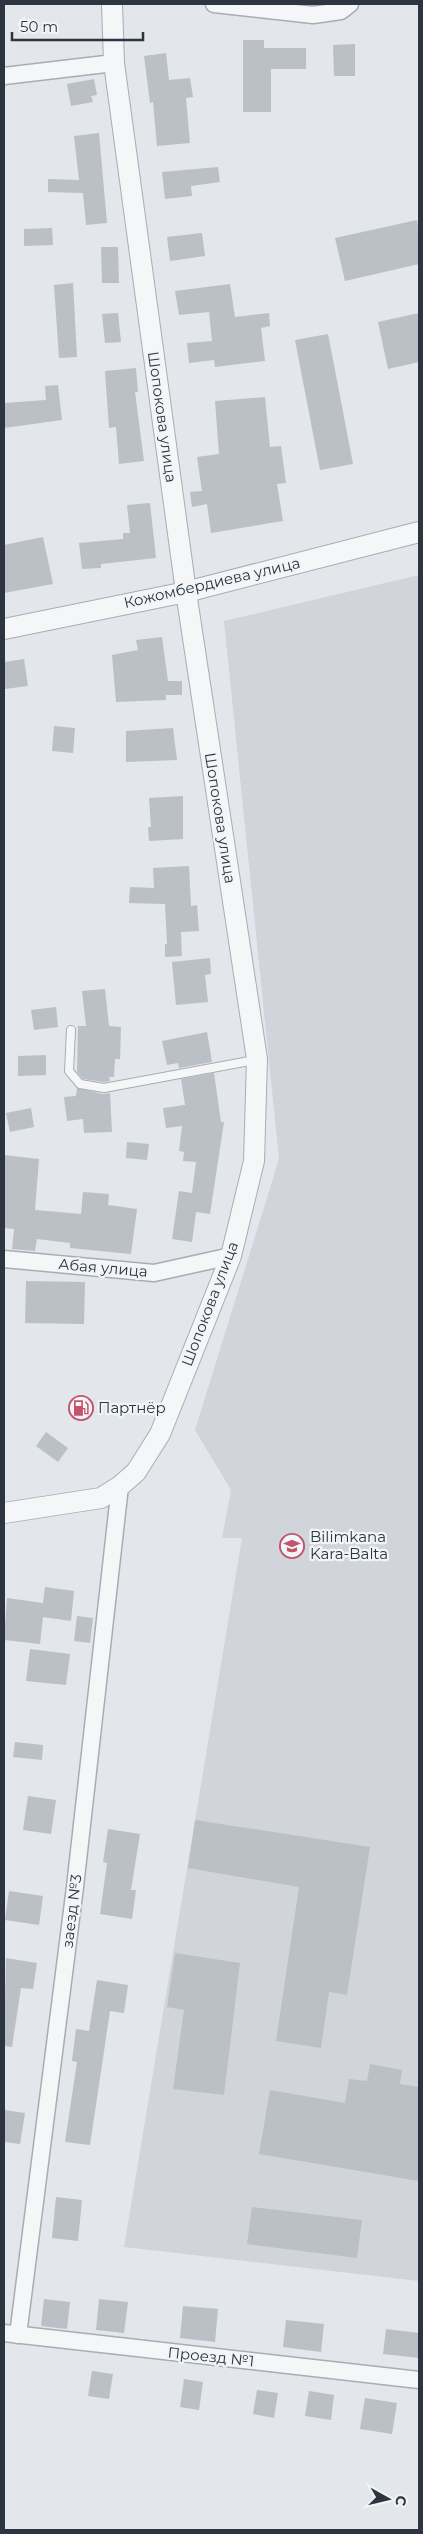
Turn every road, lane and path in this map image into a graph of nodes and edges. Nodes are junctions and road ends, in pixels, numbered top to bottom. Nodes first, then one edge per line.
1 (112, 4) edge
2 (214, 4) edge
3 (350, 4) edge
4 (114, 64) junction
5 (4, 76) edge
6 (419, 532) edge
7 (186, 592) junction
8 (4, 629) edge
9 (71, 1030) dead end
10 (257, 1059) junction
11 (231, 1256) junction
12 (4, 1259) edge
13 (120, 1486) junction
14 (4, 1513) edge
15 (11, 2334) edge
16 (419, 2380) edge

1 - 4 street, Шопокова улица
2 - 3 street
4 - 5 street
4 - 7 street, Шопокова улица
6 - 7 street, Кожомбердиева улица
7 - 8 street, Кожомбердиева улица
7 - 10 street, Шопокова улица
9 - 10 lane
10 - 11 street, Шопокова улица
11 - 12 street, Абая улица
11 - 13 street, Шопокова улица
13 - 14 street, Шопокова улица
13 - 15 street, заезд №3
15 - 16 street, Проезд №1

